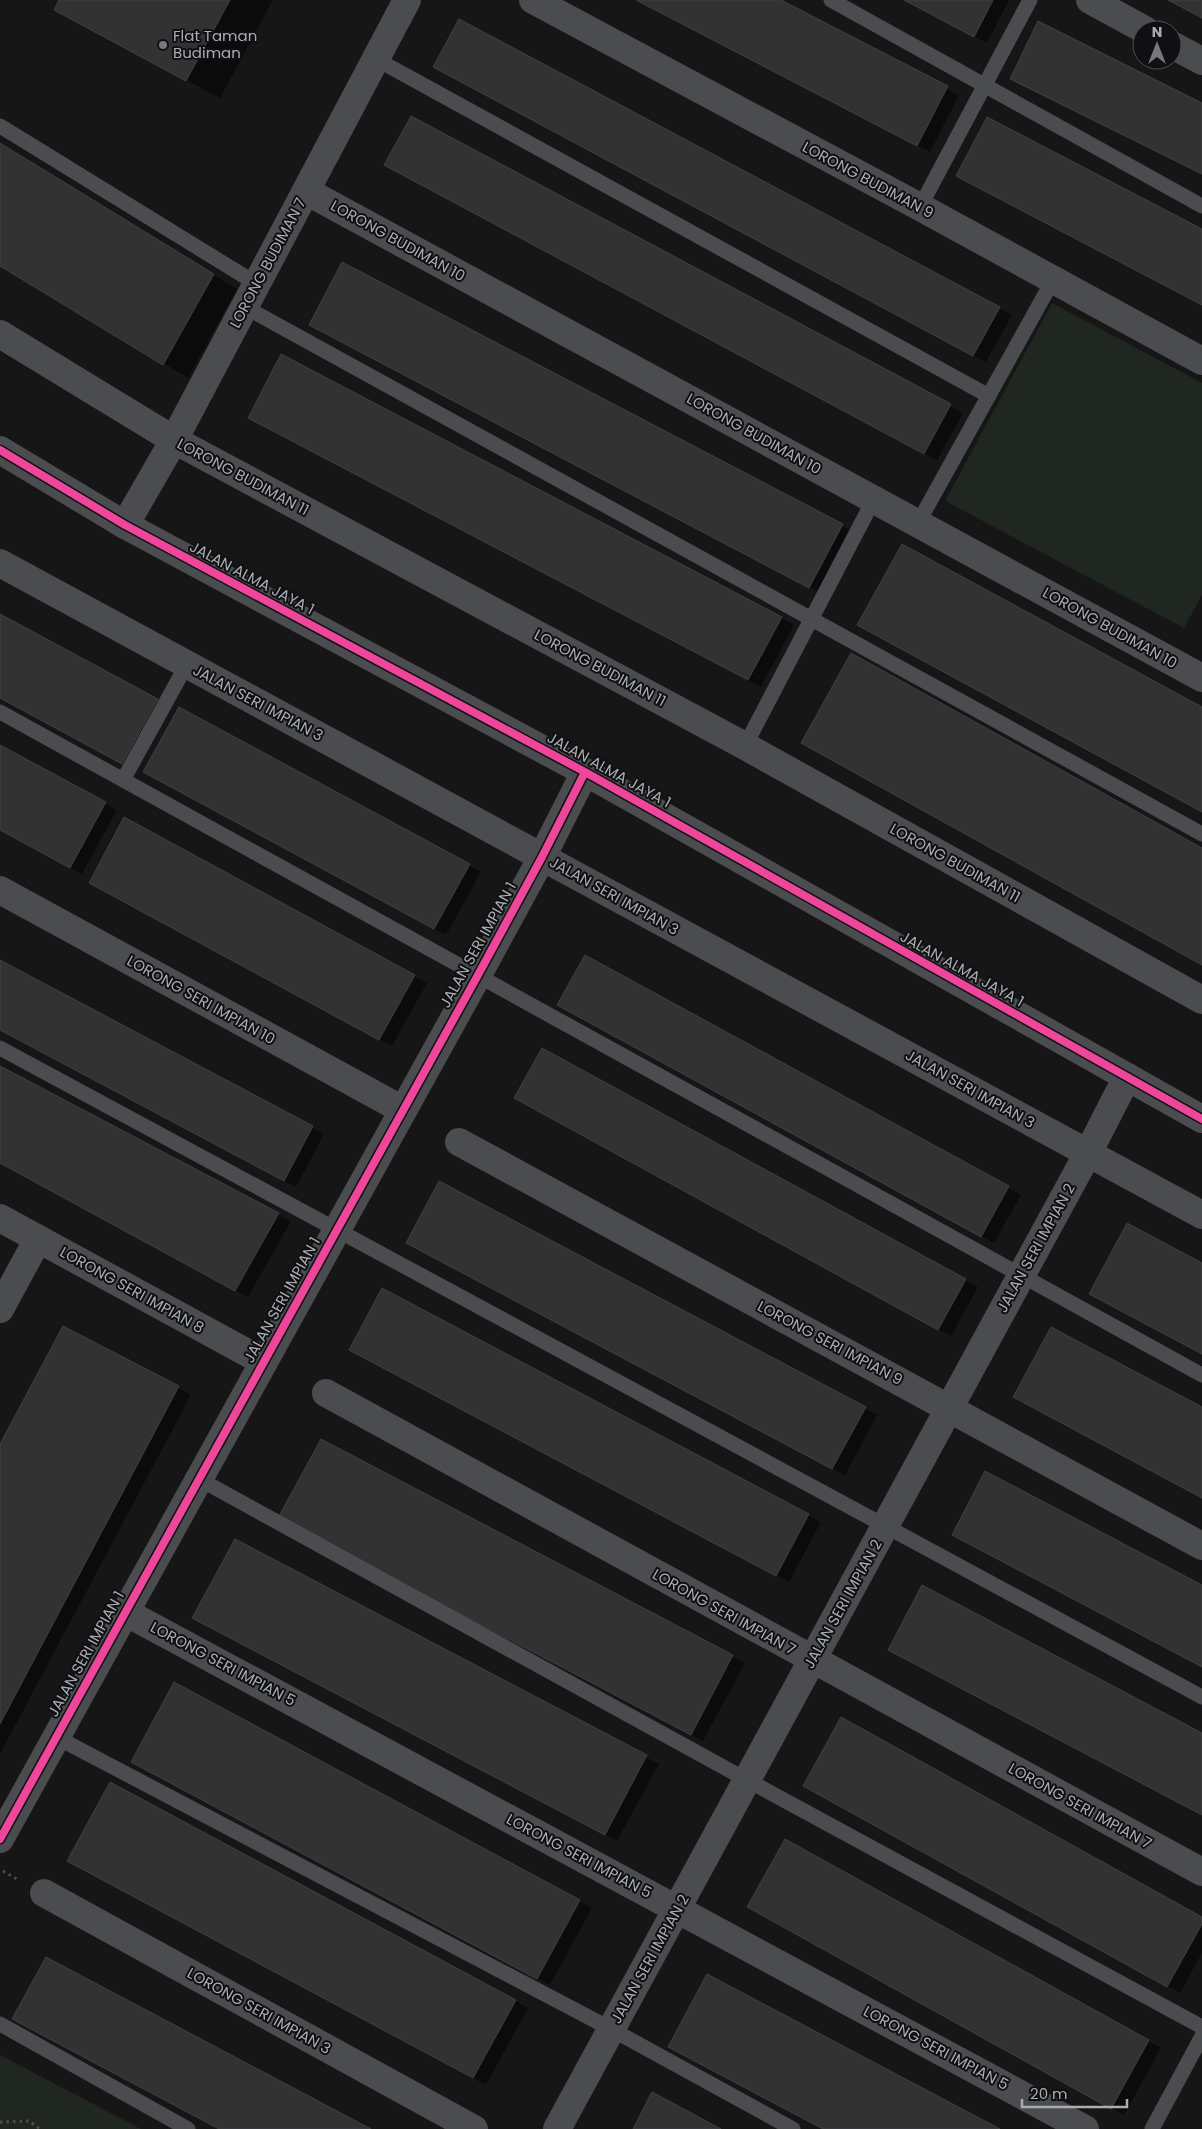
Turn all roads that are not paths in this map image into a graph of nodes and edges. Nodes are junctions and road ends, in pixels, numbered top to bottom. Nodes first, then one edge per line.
1 (407, 0) edge
2 (532, 0) edge
3 (830, 0) edge
4 (1030, 0) edge
5 (1090, 0) edge
6 (1132, 23) edge
7 (1182, 50) edge
8 (376, 59) junction
9 (1202, 61) edge
10 (985, 85) junction
11 (0, 126) edge
12 (306, 191) junction
13 (1202, 206) edge
14 (920, 207) junction
15 (1053, 280) junction
16 (251, 296) junction
17 (0, 334) edge
18 (1202, 362) edge
19 (989, 396) junction
20 (174, 440) junction
21 (0, 450) edge
22 (874, 500) junction
23 (918, 523) junction
24 (125, 525) junction
25 (0, 563) edge
26 (812, 618) junction
27 (187, 664) junction
28 (1198, 667) edge
29 (0, 712) edge
30 (745, 746) junction
31 (585, 772) junction
32 (123, 780) junction
33 (1202, 834) edge
34 (542, 857) junction
35 (0, 890) edge
36 (478, 975) junction
37 (1202, 1000) edge
38 (0, 1048) edge
39 (1127, 1077) junction
40 (403, 1110) junction
41 (1202, 1119) edge
42 (459, 1142) dead end
43 (1088, 1153) junction
44 (1202, 1215) edge
45 (0, 1218) edge
46 (336, 1230) junction
47 (38, 1239) junction
48 (1021, 1276) junction
49 (0, 1309) edge
50 (264, 1362) junction
51 (1202, 1376) edge
52 (326, 1393) dead end
53 (949, 1408) junction
54 (199, 1479) junction
55 (885, 1526) junction
56 (1202, 1546) edge
57 (125, 1612) junction
58 (812, 1660) junction
59 (1202, 1697) edge
60 (56, 1737) junction
61 (747, 1780) junction
62 (0, 1839) edge
63 (1202, 1872) edge
64 (44, 1894) dead end
65 (677, 1909) junction
66 (0, 2024) edge
67 (1202, 2027) edge
68 (612, 2029) junction
69 (1202, 2036) edge
70 (188, 2129) edge
71 (474, 2129) edge
72 (557, 2129) edge
73 (793, 2129) edge
74 (1086, 2129) edge
75 (1152, 2129) edge

1 - 8 street, LORONG BUDIMAN 7
2 - 14 street, LORONG BUDIMAN 9
3 - 10 lane
4 - 10 lane
5 - 6 street
7 - 9 street
8 - 12 street, LORONG BUDIMAN 7
8 - 19 lane
10 - 13 lane
10 - 14 lane
11 - 16 lane
12 - 16 street, LORONG BUDIMAN 7
12 - 22 street, LORONG BUDIMAN 10
14 - 15 street, LORONG BUDIMAN 9
15 - 18 street, LORONG BUDIMAN 9
15 - 19 lane
16 - 20 street, LORONG BUDIMAN 7
16 - 26 lane
17 - 20 street, LORONG BUDIMAN 11
19 - 23 lane
20 - 24 street, LORONG BUDIMAN 7
20 - 30 street, LORONG BUDIMAN 11
21 - 24 street, JALAN ALMA JAYA 1
22 - 23 street, LORONG BUDIMAN 10
22 - 26 lane
23 - 28 street, LORONG BUDIMAN 10
24 - 31 street, JALAN ALMA JAYA 1
25 - 27 street, JALAN SERI IMPIAN 3
26 - 30 lane
26 - 33 lane
27 - 32 lane
27 - 34 street, JALAN SERI IMPIAN 3
29 - 32 lane
30 - 37 street, LORONG BUDIMAN 11
31 - 34 street, JALAN SERI IMPIAN 1
31 - 39 street, JALAN ALMA JAYA 1
32 - 36 lane
34 - 36 street, JALAN SERI IMPIAN 1
34 - 43 street, JALAN SERI IMPIAN 3
35 - 40 street, LORONG SERI IMPIAN 10
36 - 40 street, JALAN SERI IMPIAN 1
36 - 48 lane
38 - 46 lane
39 - 41 street, JALAN ALMA JAYA 1
39 - 43 street, JALAN SERI IMPIAN 2
40 - 46 street, JALAN SERI IMPIAN 1
42 - 53 street, LORONG SERI IMPIAN 9
43 - 44 street, JALAN SERI IMPIAN 3
43 - 48 street, JALAN SERI IMPIAN 2
45 - 47 street, LORONG SERI IMPIAN 8
46 - 50 street, JALAN SERI IMPIAN 1
46 - 55 lane
47 - 49 street
47 - 50 street, LORONG SERI IMPIAN 8
48 - 51 lane
48 - 53 street, JALAN SERI IMPIAN 2
50 - 54 street, JALAN SERI IMPIAN 1
52 - 58 street, LORONG SERI IMPIAN 7
53 - 55 street, JALAN SERI IMPIAN 2
53 - 56 street, LORONG SERI IMPIAN 9
54 - 57 street, JALAN SERI IMPIAN 1
54 - 61 lane
55 - 58 street, JALAN SERI IMPIAN 2
55 - 59 lane
57 - 60 street, JALAN SERI IMPIAN 1
57 - 65 street, LORONG SERI IMPIAN 5
58 - 61 street, JALAN SERI IMPIAN 2
58 - 63 street, LORONG SERI IMPIAN 7
60 - 62 street, JALAN SERI IMPIAN 1
60 - 68 lane
61 - 65 street, JALAN SERI IMPIAN 2
61 - 67 lane
64 - 71 street, LORONG SERI IMPIAN 3
65 - 68 street, JALAN SERI IMPIAN 2
65 - 74 street, LORONG SERI IMPIAN 5
66 - 70 lane
68 - 72 street, JALAN SERI IMPIAN 2
68 - 73 lane
69 - 75 lane

